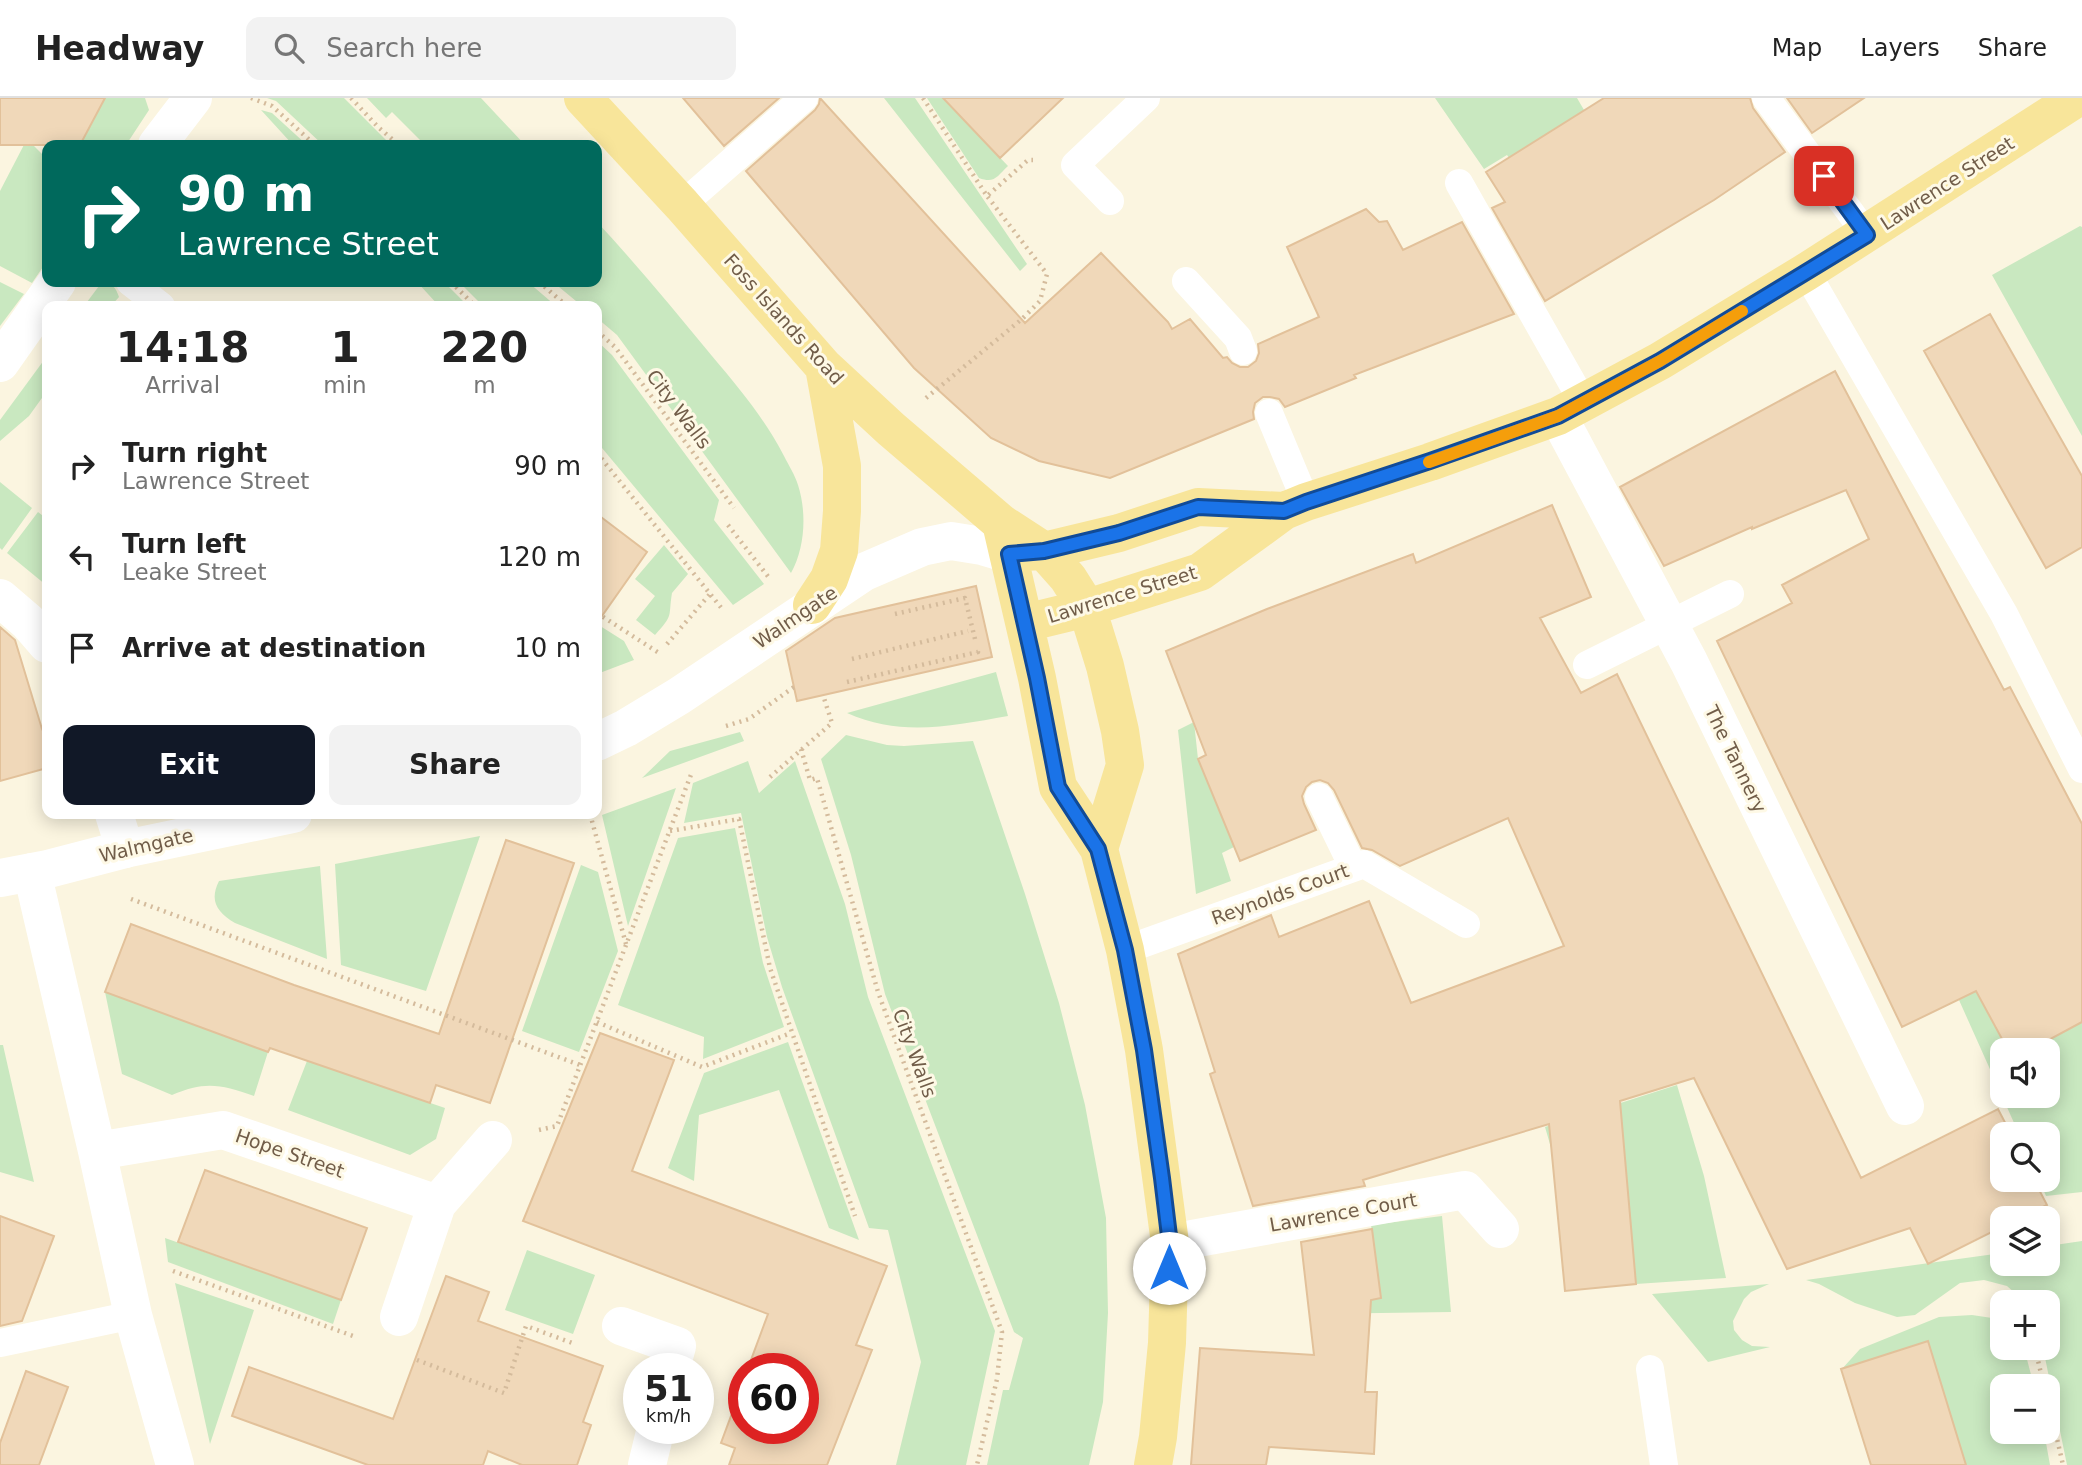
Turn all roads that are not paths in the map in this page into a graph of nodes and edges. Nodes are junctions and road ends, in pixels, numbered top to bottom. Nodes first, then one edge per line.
1 (193, 98) edge
2 (583, 98) edge
3 (804, 98) edge
4 (1146, 98) edge
5 (1766, 98) edge
6 (2077, 98) edge
7 (161, 140) edge
8 (1459, 183) dead end
9 (1110, 201) dead end
10 (682, 205) junction
11 (1867, 235) junction
12 (1806, 272) junction
13 (1186, 281) dead end
14 (136, 287) edge
15 (155, 301) edge
16 (42, 303) edge
17 (1243, 351) dead end
18 (0, 363) edge
19 (824, 367) junction
20 (1570, 409) junction
21 (1269, 413) dead end
22 (1295, 506) junction
23 (1018, 542) junction
24 (1730, 594) dead end
25 (0, 598) edge
26 (812, 605) junction
27 (1087, 608) junction
28 (1025, 623) junction
29 (1668, 624) junction
30 (42, 638) edge
31 (1587, 665) dead end
32 (602, 740) edge
33 (2082, 769) edge
34 (1319, 797) dead end
35 (242, 819) edge
36 (119, 831) edge
37 (1098, 849) junction
38 (1353, 867) junction
39 (16, 875) edge
40 (1466, 924) dead end
41 (1125, 950) junction
42 (1905, 1106) dead end
43 (493, 1140) road end
44 (97, 1151) junction
45 (437, 1204) junction
46 (1500, 1229) dead end
47 (1170, 1244) junction
48 (133, 1315) junction
49 (621, 1325) road end
50 (394, 1333) road end
51 (0, 1343) edge
52 (675, 1353) edge
53 (1650, 1369) dead end
54 (652, 1444) edge
55 (175, 1465) edge
56 (647, 1465) edge
57 (1153, 1465) edge
58 (1664, 1465) edge

1 - 7 street
2 - 10 main road, Foss Islands Road
3 - 10 lane
4 - 9 lane
5 - 11 lane
6 - 11 main road, Lawrence Street
8 - 20 lane
10 - 19 main road, Foss Islands Road
11 - 12 main road, Lawrence Street
12 - 20 main road, Lawrence Street
12 - 33 lane
13 - 17 lane
14 - 15 lane
16 - 18 street
19 - 23 main road, Foss Islands Road
19 - 26 main road
20 - 22 main road, Lawrence Street
20 - 29 street, The Tannery
21 - 22 lane
22 - 23 main road, Lawrence Street
22 - 27 main road, Lawrence Street
23 - 26 street, Walmgate
23 - 27 main road, Foss Islands Road
23 - 28 main road
24 - 29 lane
25 - 30 street
26 - 32 street, Walmgate
27 - 28 main road, Lawrence Street
27 - 37 main road, Foss Islands Road
28 - 37 main road
29 - 31 lane
29 - 42 street, The Tannery
34 - 38 lane
35 - 36 street, Walmgate
36 - 39 street, Walmgate
37 - 41 main road
38 - 40 lane, Reynolds Court
38 - 41 lane, Reynolds Court
39 - 44 street
41 - 47 main road
43 - 45 street
44 - 45 street, Hope Street
44 - 48 street
45 - 50 street
46 - 47 street, Lawrence Court
47 - 57 main road
48 - 51 lane
48 - 55 street
49 - 52 street
53 - 58 lane
54 - 56 street

